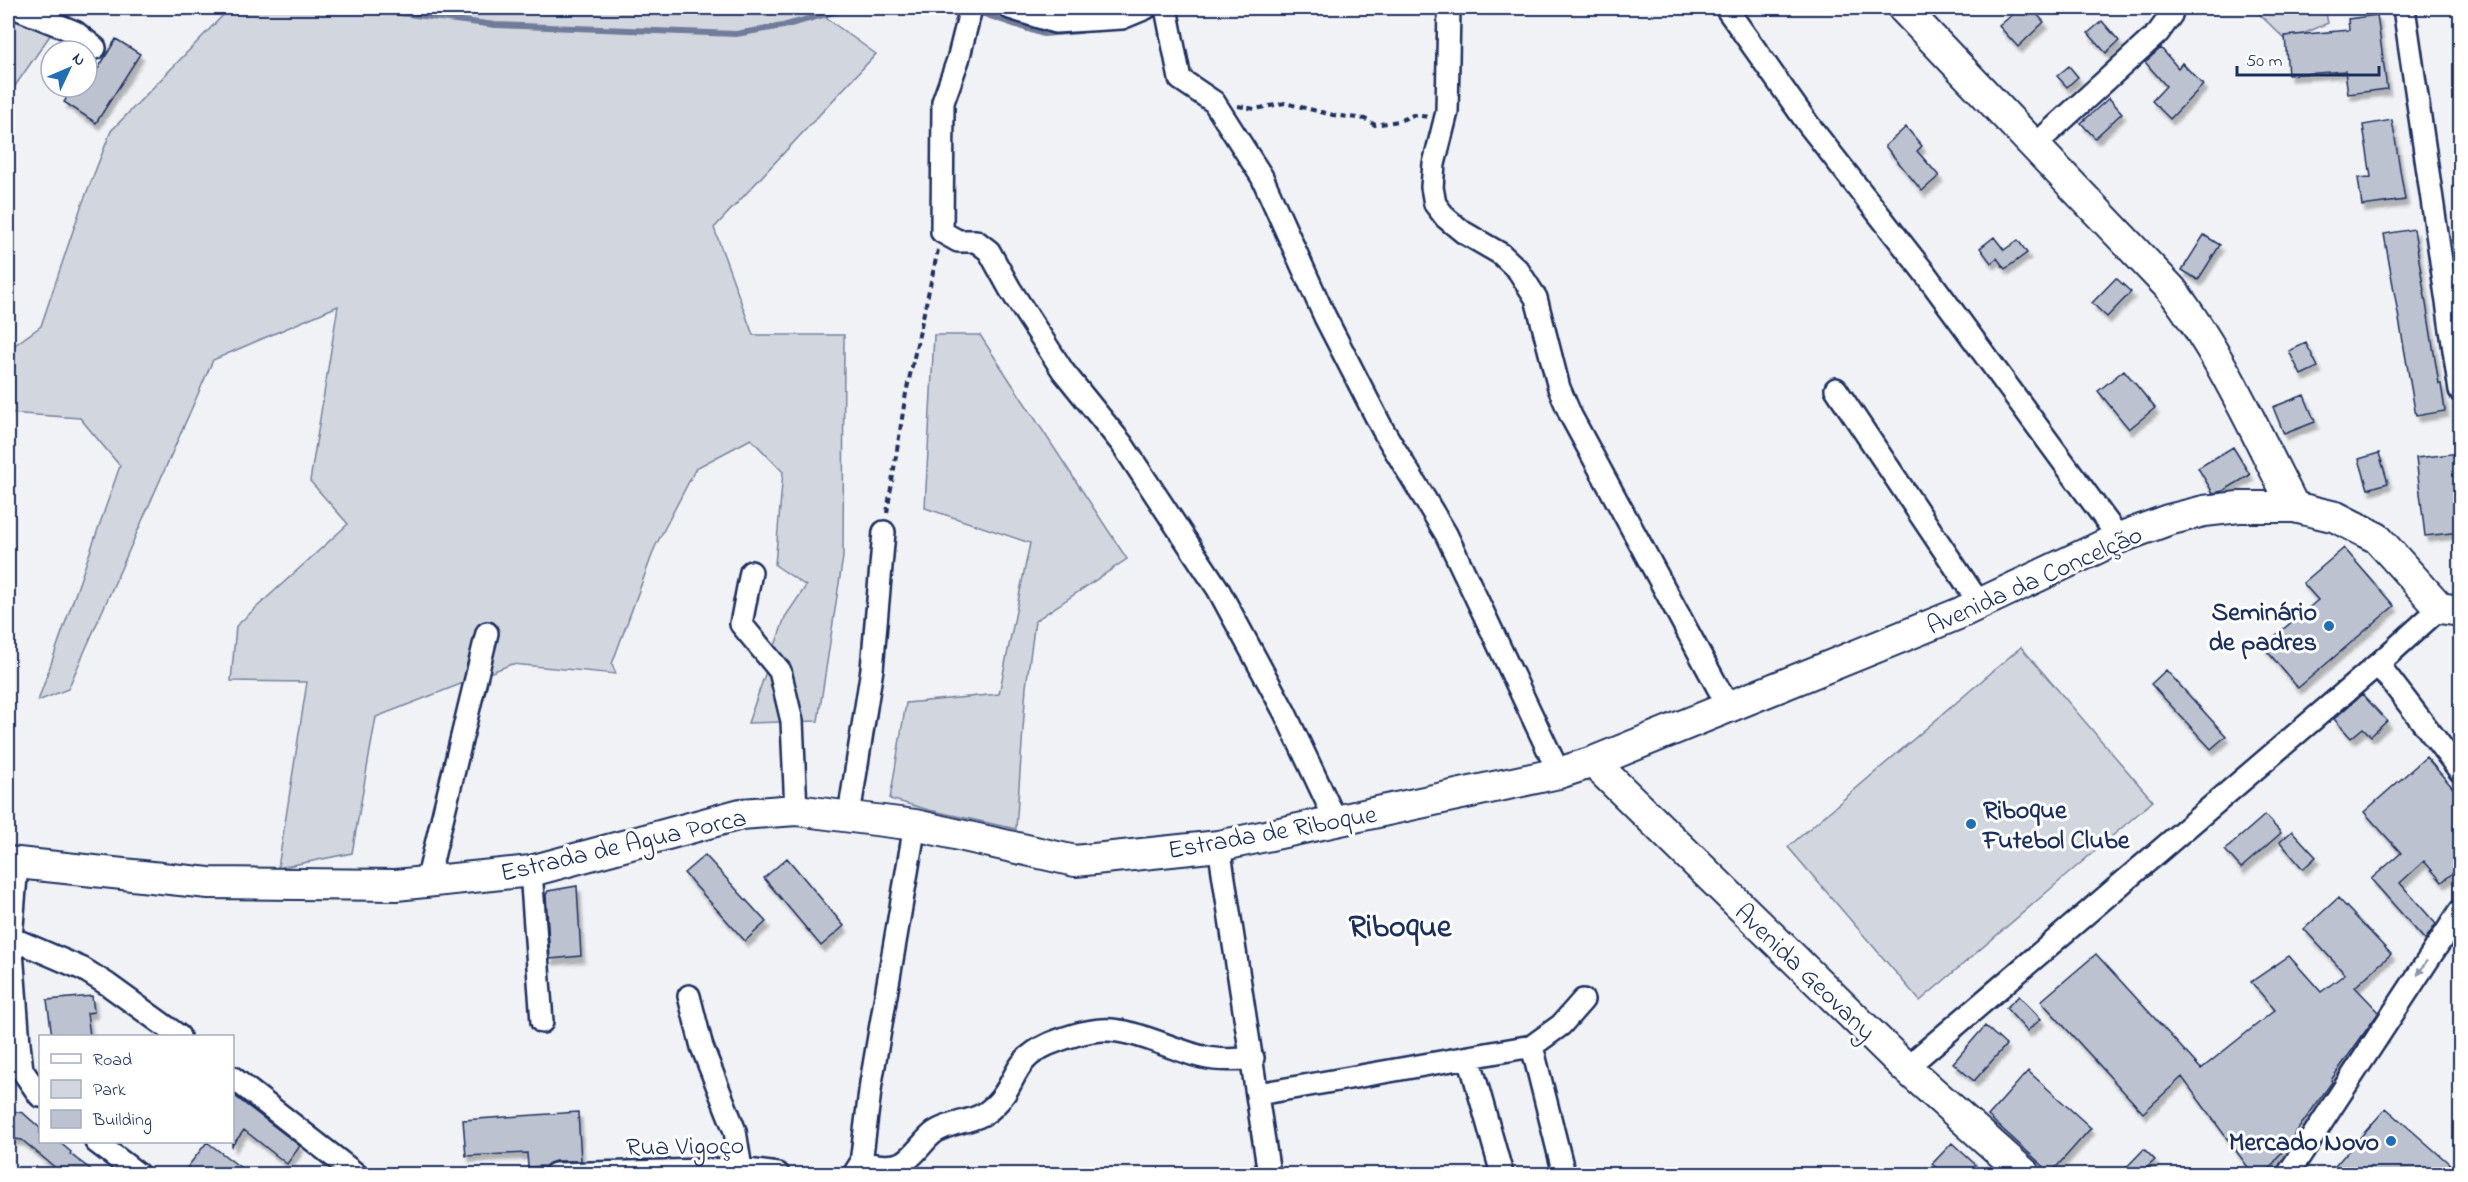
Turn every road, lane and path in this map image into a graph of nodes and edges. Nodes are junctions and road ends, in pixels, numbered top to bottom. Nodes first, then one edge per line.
1 (16, 8) edge
2 (971, 8) edge
3 (1010, 8) edge
4 (1146, 8) edge
5 (1166, 8) edge
6 (1449, 8) edge
7 (1726, 8) edge
8 (1903, 8) edge
9 (2173, 8) edge
10 (2404, 8) edge
11 (84, 39) edge
12 (1214, 102) junction
13 (1444, 119) junction
14 (2035, 145) junction
15 (942, 232) junction
16 (1836, 389) dead end
17 (2460, 391) edge
18 (2294, 507) junction
19 (884, 532) joint
20 (2119, 538) junction
21 (751, 572) dead end
22 (1980, 604) junction
23 (2450, 609) edge
24 (487, 633) dead end
25 (2378, 664) junction
26 (1729, 708) junction
27 (1593, 762) junction
28 (2460, 771) edge
29 (1559, 773) junction
30 (796, 810) junction
31 (849, 815) junction
32 (1336, 821) junction
33 (915, 825) junction
34 (1219, 846) junction
35 (12, 863) edge
36 (531, 871) junction
37 (427, 882) junction
38 (2457, 915) edge
39 (11, 938) junction
40 (2460, 942) edge
41 (688, 996) dead end
42 (1583, 1000) dead end
43 (543, 1022) dead end
44 (178, 1035) edge
45 (1532, 1046) junction
46 (1469, 1057) junction
47 (1253, 1058) junction
48 (1906, 1068) junction
49 (234, 1079) edge
50 (1258, 1094) junction
51 (39, 1095) edge
52 (97, 1143) edge
53 (741, 1169) junction
54 (857, 1169) edge
55 (138, 1174) edge
56 (356, 1174) edge
57 (555, 1174) edge
58 (778, 1174) edge
59 (1269, 1174) edge
60 (1502, 1174) edge
61 (1564, 1174) edge
62 (2025, 1174) edge
63 (2288, 1174) edge

1 - 11 street
2 - 15 street
3 - 4 street
5 - 12 street
6 - 13 street
7 - 20 street
8 - 14 main road
9 - 14 street
10 - 17 street
12 - 13 path
12 - 29 street
13 - 26 street
14 - 18 main road
15 - 19 path
15 - 32 street
16 - 22 street
18 - 20 main road, Avenida da Concelção
18 - 23 main road, Avenida da Concelção
19 - 31 street
20 - 22 main road, Avenida da Concelção
21 - 30 street
22 - 26 main road, Avenida da Concelção
23 - 25 street
24 - 37 street
25 - 28 street
25 - 48 street
26 - 27 main road, Avenida da Concelção
27 - 29 main road, Estrada de Riboque
27 - 48 main road, Avenida Geovany
29 - 32 main road, Estrada de Riboque
30 - 31 main road, Estrada de Agua Porca
30 - 36 main road, Estrada de Agua Porca
31 - 33 main road, Estrada de Agua Porca
32 - 34 main road, Estrada de Riboque
33 - 34 main road, Estrada de Riboque
33 - 54 street
34 - 47 street
35 - 37 main road, Estrada de Agua Porca
35 - 39 street
36 - 37 main road, Estrada de Agua Porca
36 - 43 street
38 - 40 street
38 -> 63 street
39 - 44 street
39 - 51 street
41 - 53 street
42 - 45 street
45 - 46 street
45 - 61 street
46 - 50 street
46 - 60 street
47 - 50 street
47 - 54 street
48 - 62 main road, Avenida Geovany
49 - 56 street
50 - 59 street
52 - 55 street
53 - 57 street, Rua Vigoço
53 - 58 street, Rua Vigoço

